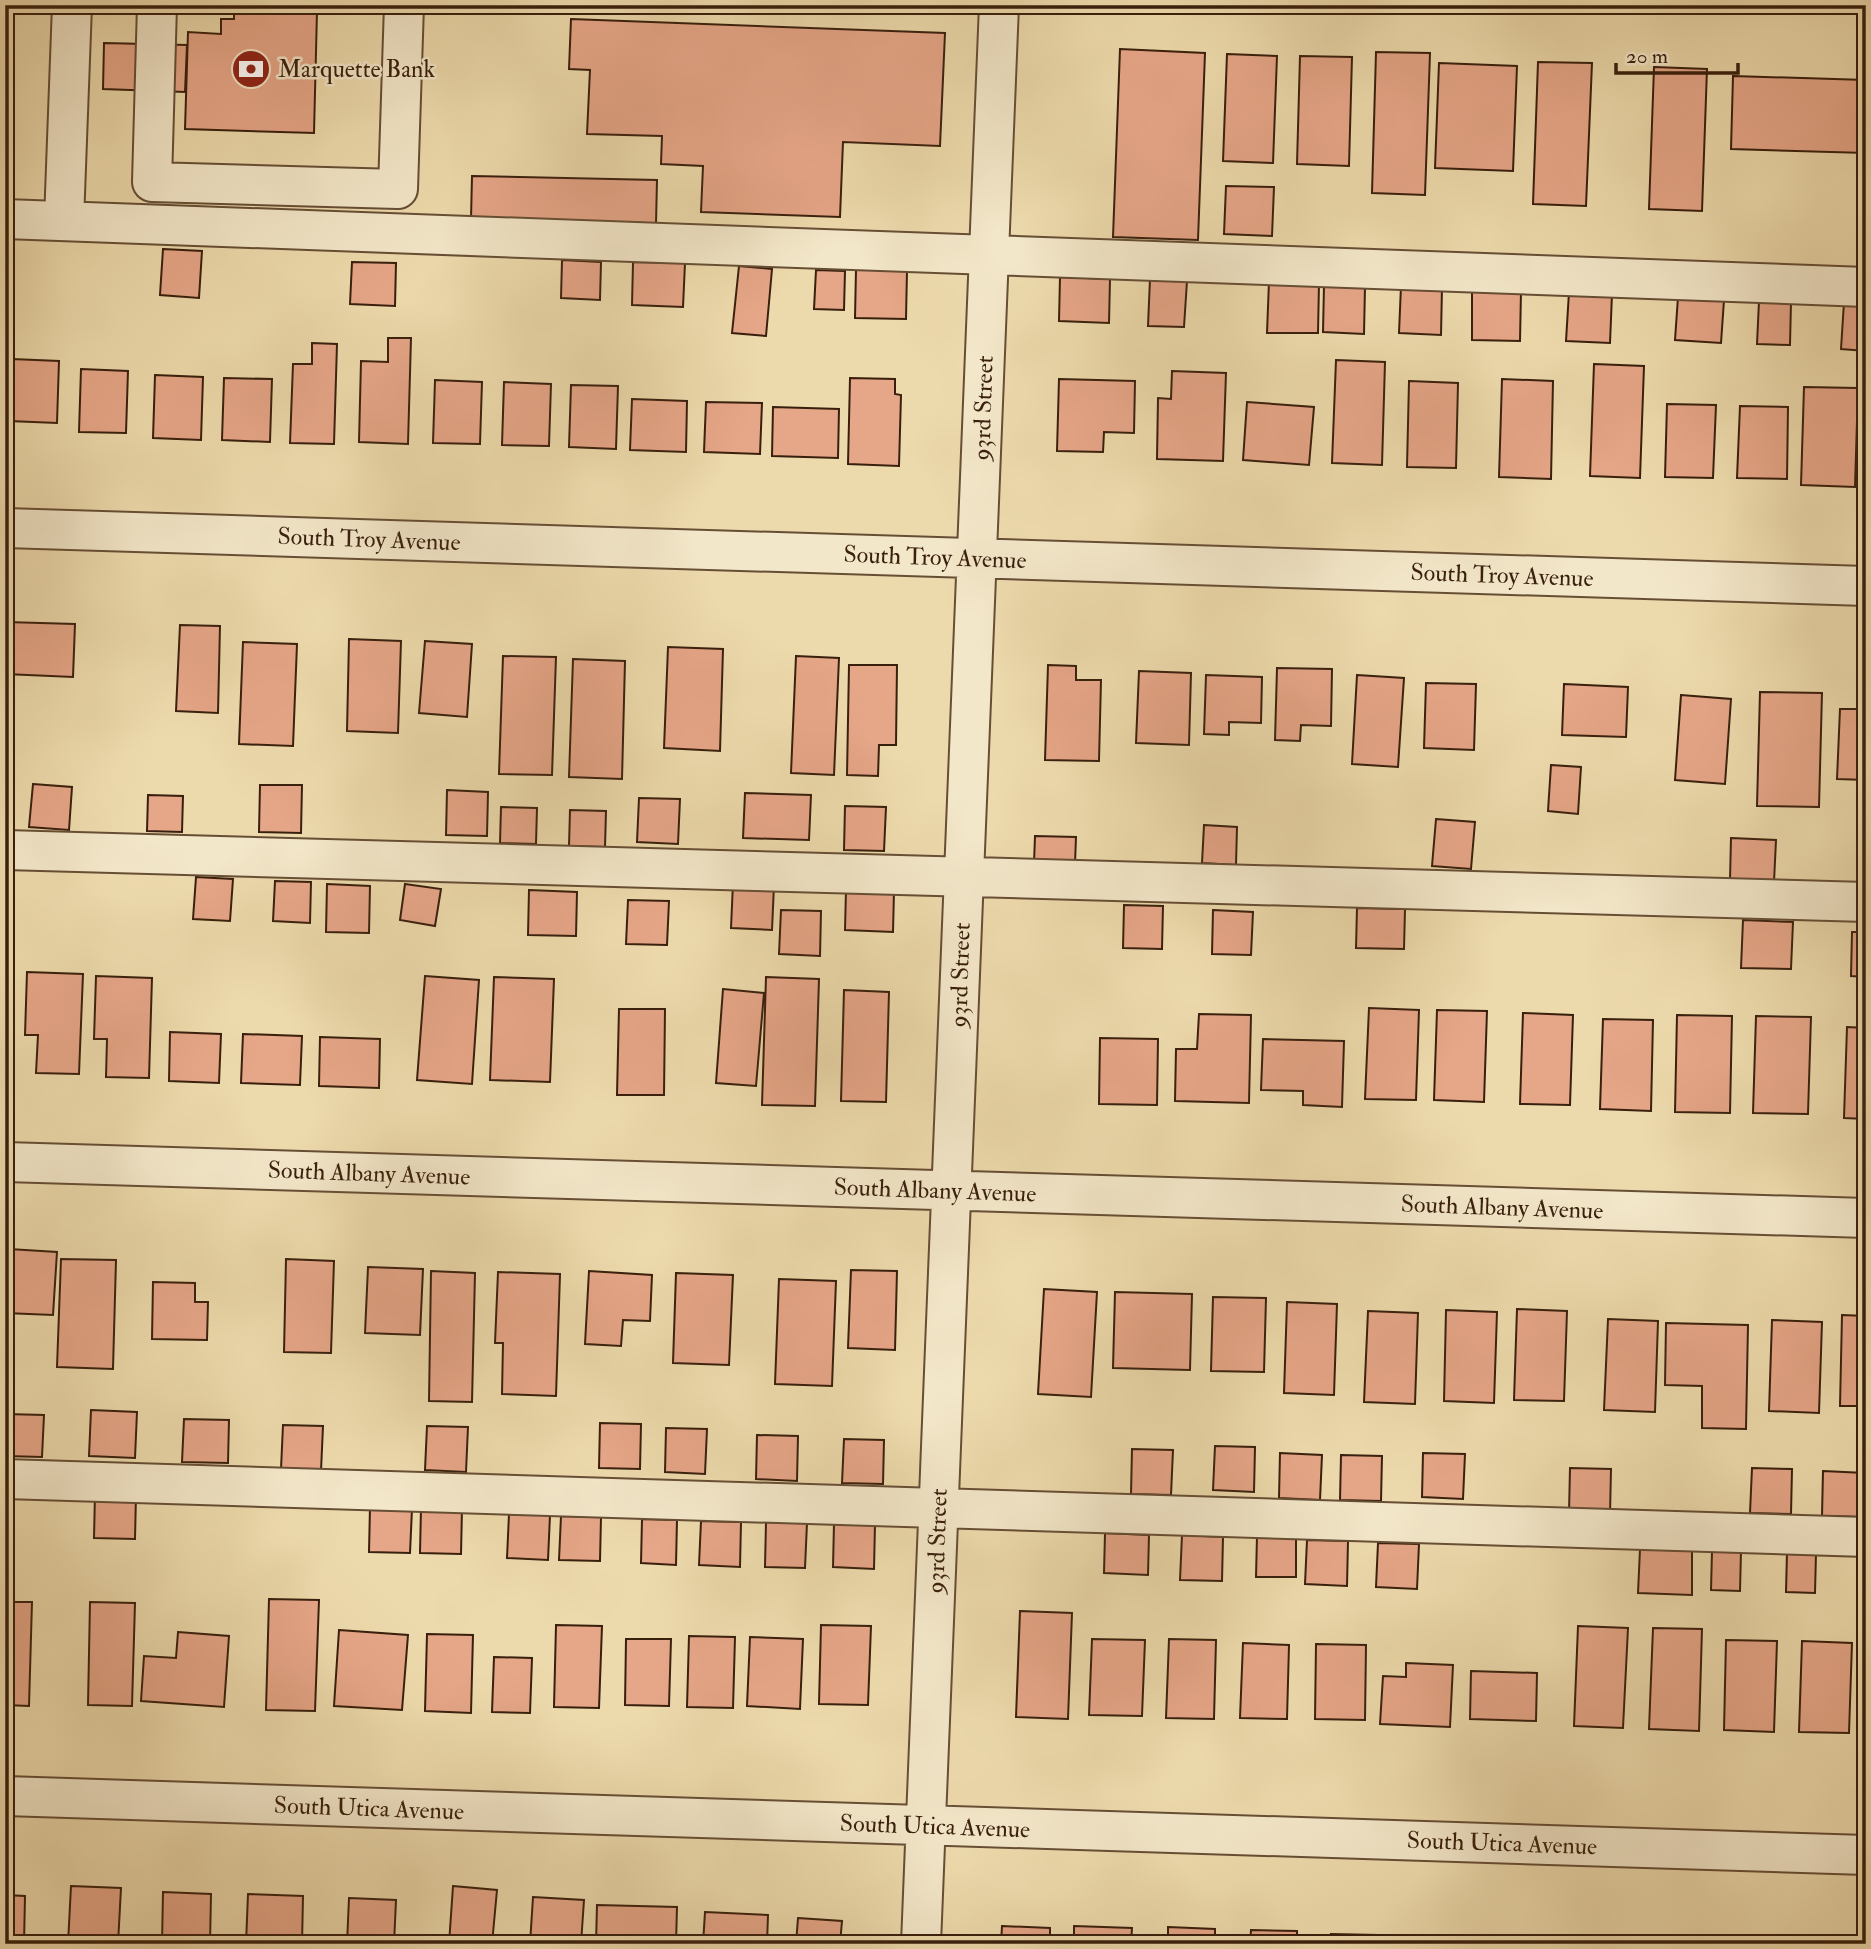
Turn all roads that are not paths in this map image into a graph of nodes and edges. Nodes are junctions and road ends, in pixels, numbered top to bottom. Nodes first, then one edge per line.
1 (72, 5) edge
2 (157, 5) edge
3 (404, 5) edge
4 (999, 5) edge
5 (5, 219) edge
6 (64, 221) junction
7 (989, 255) junction
8 (1866, 287) edge
9 (5, 528) edge
10 (977, 558) junction
11 (1866, 586) edge
12 (5, 850) edge
13 (964, 877) junction
14 (1866, 902) edge
15 (5, 1162) edge
16 (952, 1191) junction
17 (1866, 1218) edge
18 (5, 1479) edge
19 (938, 1508) junction
20 (1866, 1537) edge
21 (5, 1796) edge
22 (926, 1825) junction
23 (1866, 1854) edge
24 (921, 1944) edge

1 - 6 street
2 - 3 street
4 - 7 street, 93rd Street
5 - 6 street
6 - 7 street
7 - 8 street
7 - 10 street, 93rd Street
9 - 10 street, South Troy Avenue
10 - 11 street, South Troy Avenue
10 - 13 street, 93rd Street
12 - 13 street
13 - 14 street
13 - 16 street, 93rd Street
15 - 16 street, South Albany Avenue
16 - 17 street, South Albany Avenue
16 - 19 street, 93rd Street
18 - 19 street
19 - 20 street
19 - 22 street, 93rd Street
21 - 22 street, South Utica Avenue
22 - 23 street, South Utica Avenue
22 - 24 street, 93rd Street

